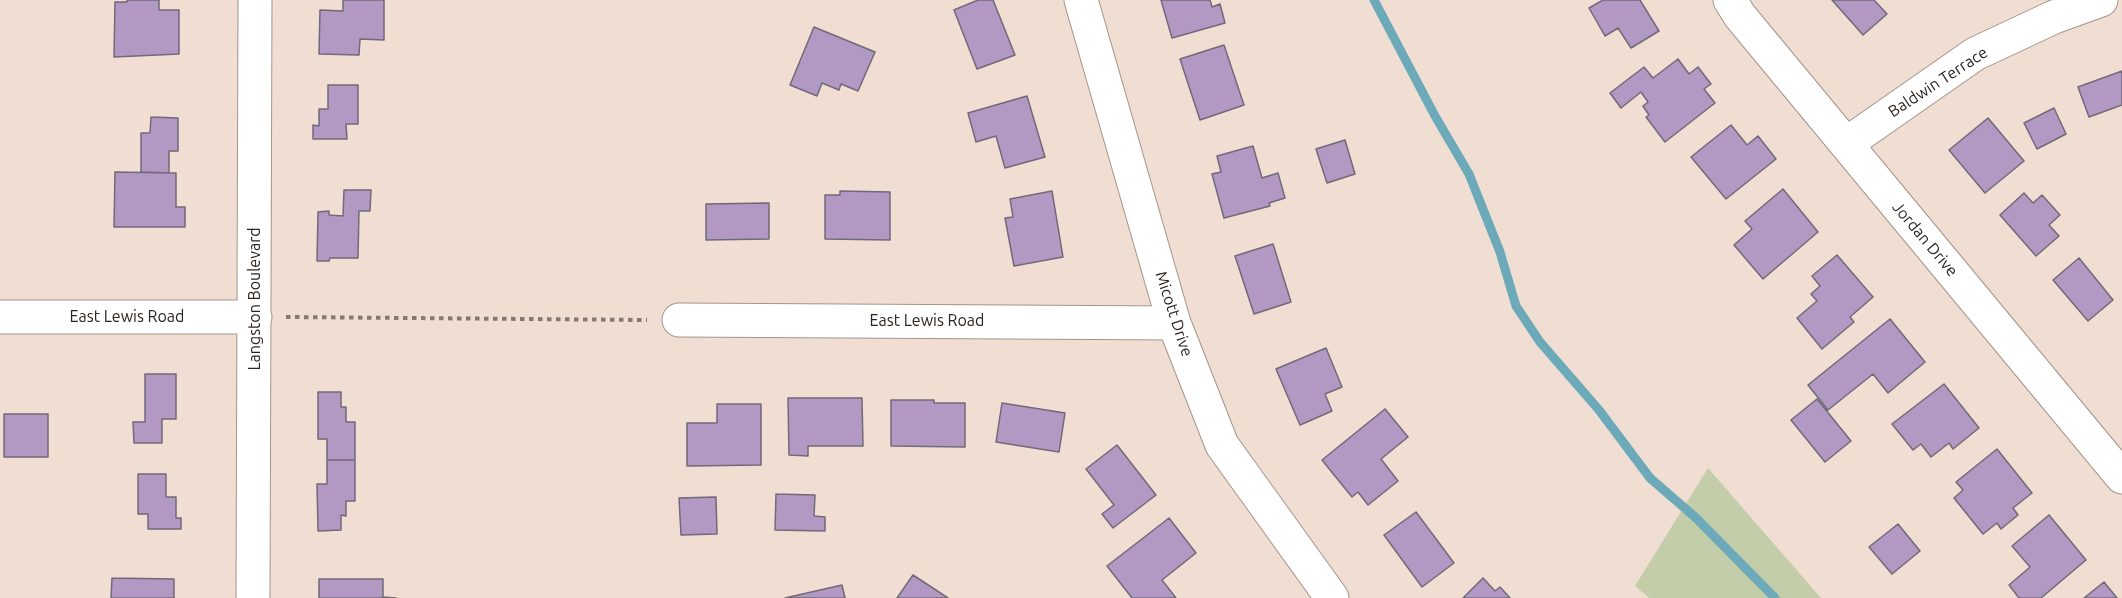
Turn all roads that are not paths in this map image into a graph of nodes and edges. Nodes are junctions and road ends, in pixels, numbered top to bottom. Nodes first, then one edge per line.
1 (255, 0) edge
2 (1081, 0) edge
3 (1730, 0) edge
4 (2101, 0) edge
5 (1846, 144) junction
6 (0, 317) edge
7 (255, 317) junction
8 (679, 320) road end
9 (1174, 323) junction
10 (2122, 477) edge
11 (253, 598) edge
12 (1332, 598) edge

1 - 7 street, Langston Boulevard
2 - 9 street, Micott Drive
3 - 5 street, Jordan Drive
4 - 5 street, Baldwin Terrace
5 - 10 street, Jordan Drive
6 - 7 street, East Lewis Road
7 - 11 street, Langston Boulevard
8 - 9 street, East Lewis Road
9 - 12 street, Micott Drive

